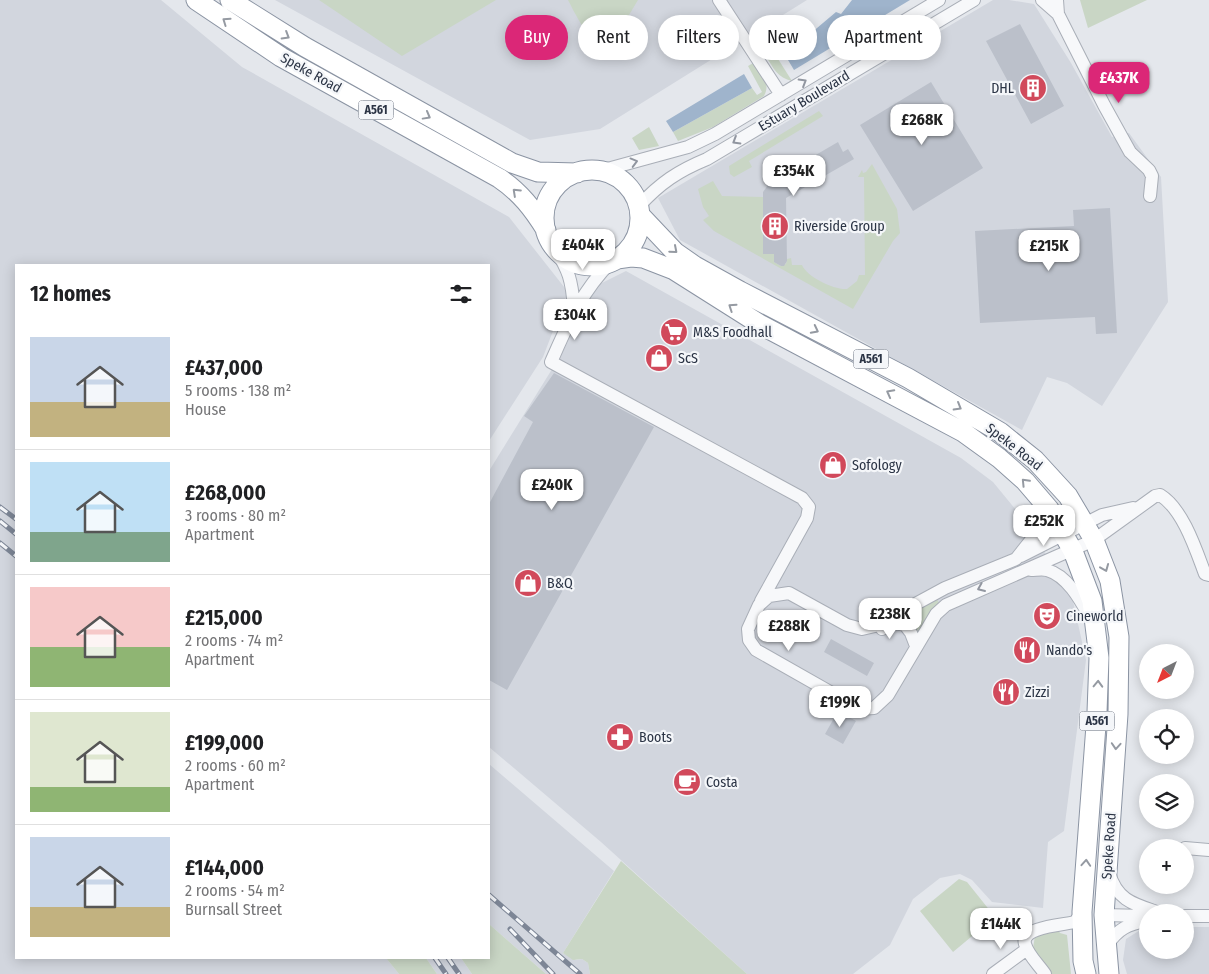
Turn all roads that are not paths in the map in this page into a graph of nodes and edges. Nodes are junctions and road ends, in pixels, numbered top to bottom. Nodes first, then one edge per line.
1 (196, 0) edge
2 (230, 0) edge
3 (719, 0) edge
4 (939, 0) edge
5 (974, 0) edge
6 (1042, 0) edge
7 (1056, 0) edge
8 (1058, 14) junction
9 (267, 24) junction
10 (256, 41) junction
11 (782, 94) junction
12 (600, 171) junction
13 (576, 173) junction
14 (1150, 196) dead end
15 (639, 210) junction
16 (550, 238) junction
17 (614, 261) junction
18 (574, 309) junction
19 (1040, 499) junction
20 (1075, 507) junction
21 (1138, 507) junction
22 (1102, 515) junction
23 (1085, 524) junction
24 (1094, 540) junction
25 (1069, 543) junction
26 (1016, 559) junction
27 (1026, 570) junction
28 (1209, 574) edge
29 (775, 575) junction
30 (789, 593) junction
31 (759, 605) junction
32 (875, 626) junction
33 (1096, 628) junction
34 (916, 646) junction
35 (1194, 849) edge
36 (1209, 850) edge
37 (1107, 868) junction
38 (1139, 905) edge
39 (1082, 912) junction
40 (1104, 916) junction
41 (1139, 916) edge
42 (1194, 916) edge
43 (1209, 916) edge
44 (1139, 922) edge
45 (1107, 945) junction
46 (1027, 949) junction
47 (993, 974) edge
48 (1045, 974) edge
49 (1086, 974) edge
50 (1109, 974) edge

10 -> 1 highway, Speke Road / A561
2 - 9 highway, Speke Road / A561
3 - 11 street
11 -> 4 street, Estuary Boulevard
5 -> 15 street, Estuary Boulevard
6 - 8 street
7 - 8 street
8 - 14 street
9 - 10 highway
9 -> 13 highway, Speke Road / A561
16 -> 10 highway, Speke Road / A561
12 -> 11 street, Estuary Boulevard
12 - 13 highway, A561
12 - 15 highway, A561
13 - 16 highway
15 - 17 highway
15 -> 20 highway, Speke Road / A561
16 - 17 highway, A561
16 - 18 street
17 - 18 street
19 -> 17 highway, Speke Road / A561
18 - 29 street
19 - 25 highway, Speke Road / A561
19 - 26 street
20 - 22 street
20 - 23 highway, Speke Road / A561
21 - 22 street
21 - 24 street
21 - 28 street
22 - 23 street
23 - 24 highway, Speke Road / A561
23 - 25 street
24 - 25 street
24 -> 37 highway, Speke Road / A561
25 - 26 street
25 - 27 street
25 - 33 highway, Speke Road / A561
26 - 32 street
27 - 33 street
27 -> 34 street
29 - 30 street
29 - 31 street
30 - 31 street
30 - 32 street
31 - 34 street
32 - 34 street
39 -> 33 highway, Speke Road / A561
35 - 36 street
37 - 38 street
37 - 40 highway, Speke Road / A561
39 - 40 highway
39 - 46 street
39 - 49 highway, Speke Road / A561
40 - 41 street
40 - 45 highway, Speke Road / A561
42 - 43 street
44 - 45 street
45 - 50 highway, Speke Road / A561
46 - 47 street
46 - 48 street

